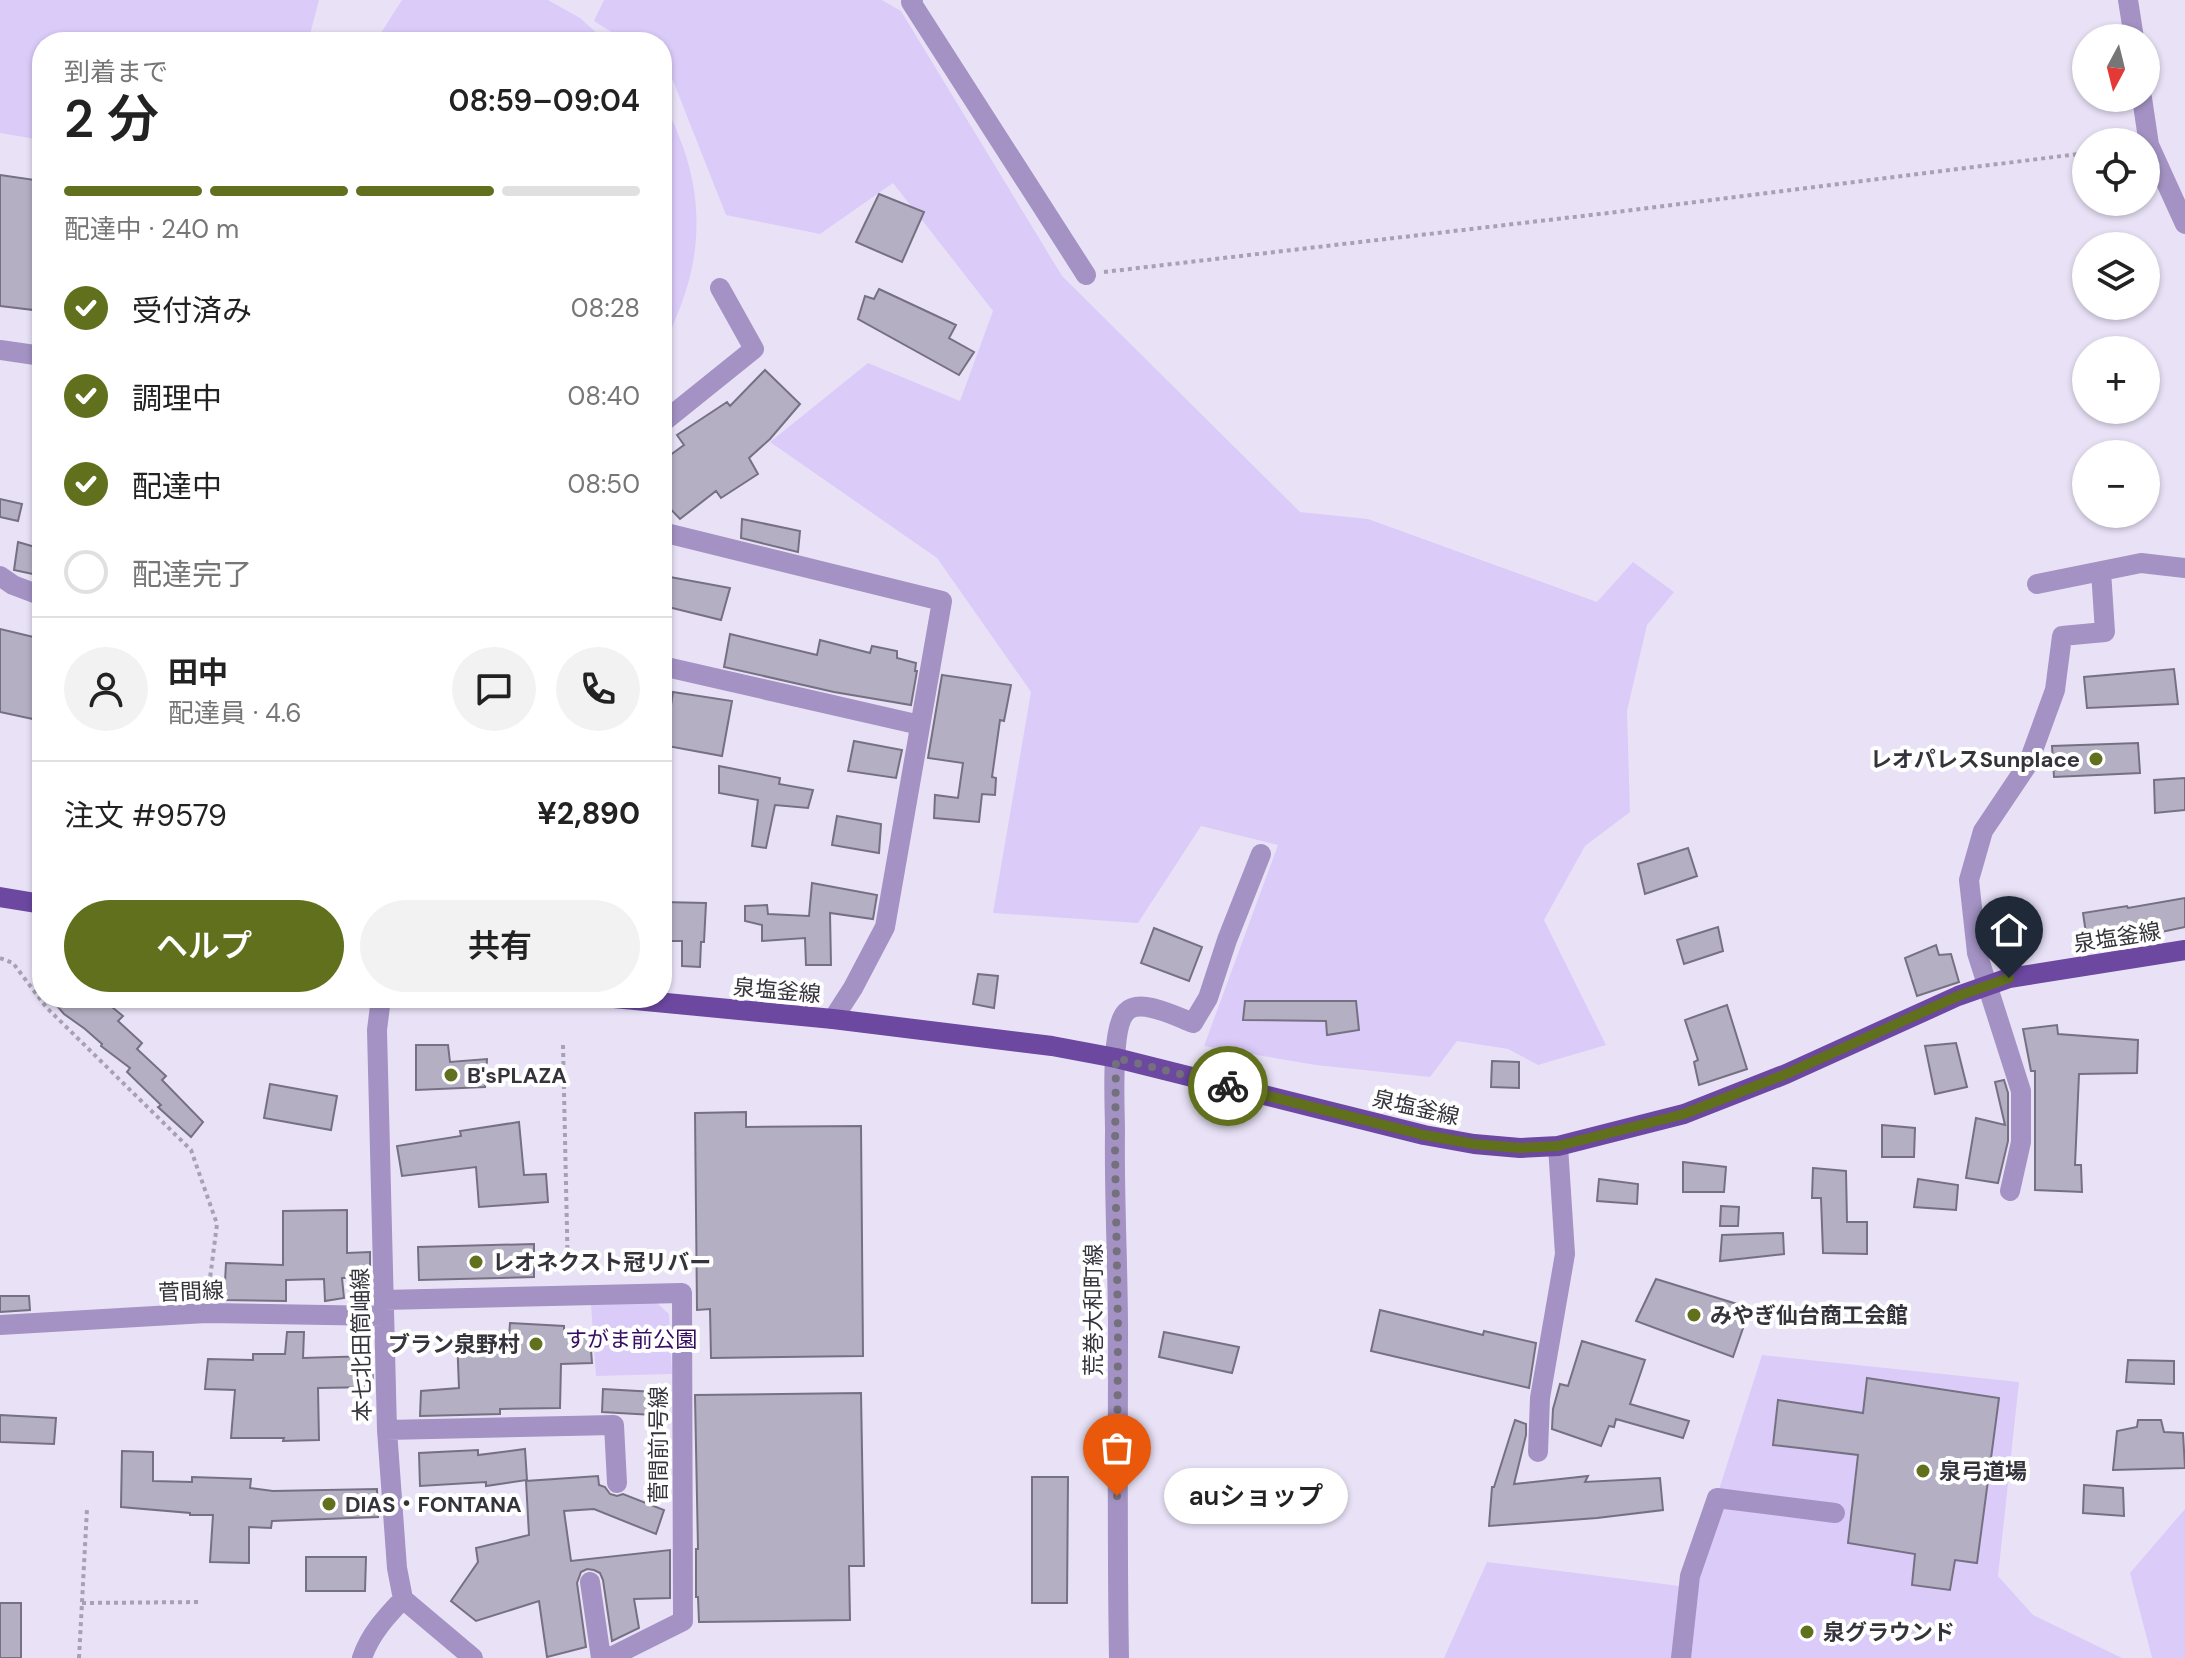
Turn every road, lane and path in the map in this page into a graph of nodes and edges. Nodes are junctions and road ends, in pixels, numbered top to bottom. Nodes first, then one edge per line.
1 (913, 0) edge
2 (2128, 0) edge
3 (2132, 24) edge
4 (2144, 112) edge
5 (2072, 155) edge
6 (2185, 224) edge
7 (1086, 275) joint
8 (720, 288) dead end
9 (0, 350) edge
10 (32, 355) edge
11 (672, 415) edge
12 (672, 534) edge
13 (2185, 568) edge
14 (2101, 571) junction
15 (0, 576) edge
16 (2037, 584) dead end
17 (32, 592) edge
18 (672, 668) edge
19 (920, 725) junction
20 (1261, 854) dead end
21 (0, 897) edge
22 (32, 902) edge
23 (2185, 950) edge
24 (0, 958) edge
25 (1988, 985) junction
26 (32, 988) edge
27 (672, 1004) edge
28 (47, 1008) edge
29 (380, 1008) edge
30 (833, 1019) junction
31 (563, 1045) dead end
32 (1116, 1058) junction
33 (1558, 1146) junction
34 (2010, 1191) dead end
35 (568, 1295) junction
36 (384, 1308) junction
37 (206, 1313) junction
38 (0, 1325) edge
39 (387, 1430) junction
40 (1538, 1452) dead end
41 (617, 1483) dead end
42 (87, 1509) dead end
43 (1835, 1513) dead end
44 (590, 1582) dead end
45 (403, 1599) junction
46 (201, 1602) dead end
47 (82, 1603) junction
48 (79, 1658) edge
49 (362, 1658) edge
50 (473, 1658) edge
51 (601, 1658) edge
52 (609, 1658) edge
53 (1119, 1658) edge
54 (1681, 1658) edge

1 - 7 street
2 - 3 street
4 - 6 street
5 - 7 path
8 - 11 street
9 - 10 street
12 - 19 street
13 - 14 street
14 - 16 street
14 - 25 street
15 - 17 street
18 - 19 street
19 - 30 street
20 - 32 street, 荒巻大和町線
21 - 22 main road
23 - 25 main road, 泉塩釜線
24 - 26 path
25 - 33 main road, 泉塩釜線
25 - 34 street
27 - 30 main road, 泉塩釜線
28 - 37 path
29 - 36 street, 本七北田筒岫線
30 - 32 main road, 泉塩釜線
31 - 35 path
32 - 33 main road, 泉塩釜線
32 - 53 street, 荒巻大和町線
33 - 40 street
35 - 36 street, 菅間前1号線
35 - 52 street, 菅間前1号線
36 - 37 street, 菅間線
36 - 39 street, 本七北田筒岫線
37 - 38 street, 菅間線
39 - 41 street
39 - 45 street, 本七北田筒岫線
42 - 47 path
43 - 54 street
44 - 51 street
45 - 49 street
45 - 50 street
46 - 47 path
47 - 48 path

